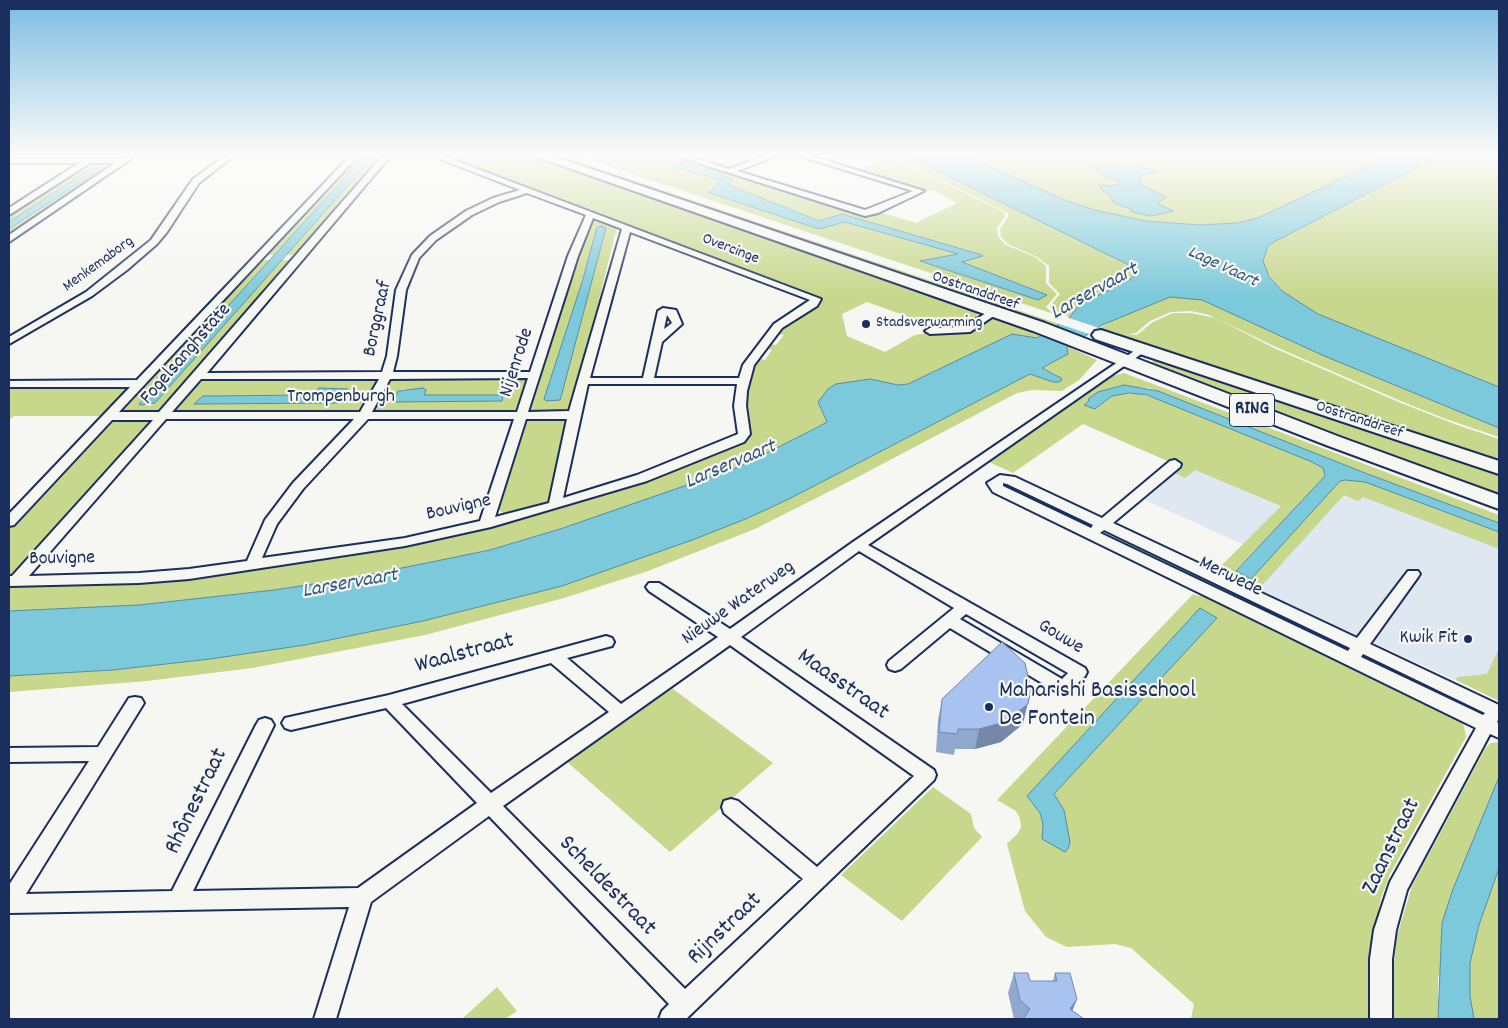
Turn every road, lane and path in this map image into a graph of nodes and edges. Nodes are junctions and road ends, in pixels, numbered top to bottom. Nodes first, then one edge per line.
1 (25, 202) edge
2 (63, 202) edge
3 (180, 202) edge
4 (311, 202) edge
5 (346, 202) edge
6 (492, 202) edge
7 (555, 202) edge
8 (675, 202) edge
9 (702, 202) edge
10 (830, 202) edge
11 (893, 202) edge
12 (9, 212) edge
13 (590, 215) junction
14 (627, 227) junction
15 (9, 239) edge
16 (813, 304) joint
17 (994, 311) junction
18 (1046, 323) junction
19 (930, 330) dead end
20 (9, 341) edge
21 (656, 341) dead end
22 (1135, 354) junction
23 (536, 375) junction
24 (198, 376) junction
25 (386, 376) junction
26 (584, 381) junction
27 (648, 381) junction
28 (744, 382) junction
29 (141, 383) junction
30 (9, 384) edge
31 (574, 415) junction
32 (109, 416) junction
33 (161, 416) junction
34 (522, 416) junction
35 (364, 417) junction
36 (1175, 464) dead end
37 (1499, 468) edge
38 (1499, 502) edge
39 (555, 505) junction
40 (9, 522) edge
41 (486, 524) junction
42 (1097, 529) junction
43 (858, 545) junction
44 (252, 566) junction
45 (1413, 574) dead end
46 (12, 581) edge
47 (654, 587) dead end
48 (965, 607) junction
49 (949, 620) junction
50 (730, 637) junction
51 (606, 642) dead end
52 (1355, 652) junction
53 (555, 657) junction
54 (895, 665) dead end
55 (389, 701) junction
56 (135, 703) dead end
57 (622, 713) junction
58 (1495, 720) edge
59 (291, 723) dead end
60 (264, 725) dead end
61 (9, 754) edge
62 (103, 754) junction
63 (927, 775) joint
64 (490, 805) junction
65 (731, 807) dead end
66 (817, 879) junction
67 (362, 897) junction
68 (178, 901) junction
69 (9, 904) edge
70 (678, 1012) edge
71 (325, 1019) edge
72 (1382, 1019) edge

1 - 12 street
2 - 15 street
3 - 20 street, Menkemaborg
4 - 29 street, Fogelsanghstate
5 - 24 street, Fogelsanghstate
6 - 25 street, Borggraaf
7 - 13 street, Overcinge
8 - 17 main road, Oostranddreef / RING
9 - 18 main road, Oostranddreef / RING
10 - 11 street
13 - 14 street, Overcinge
13 - 23 street, Nijenrode
14 - 16 street, Overcinge
14 - 26 street
16 - 28 street, Bouvigne
17 - 18 main road, Oostranddreef / RING
17 - 19 street, Oostranddreef
18 - 22 main road, Oostranddreef / RING
21 - 27 street
22 - 37 main road, Oostranddreef / RING
22 - 38 main road, Oostranddreef / RING
22 - 43 street, Nieuwe Waterweg
23 - 25 street, Trompenburgh
23 - 34 street, Nijenrode
24 - 25 street, Trompenburgh
24 - 33 street, Fogelsanghstate
25 - 35 street, Borggraaf
26 - 27 street
26 - 31 street
27 - 28 street
28 - 39 street, Bouvigne
29 - 30 street
29 - 32 street, Fogelsanghstate
31 - 34 street, Trompenburgh
31 - 39 street
32 - 33 street, Trompenburgh
32 - 40 street, Fogelsanghstate
33 - 35 street, Trompenburgh
33 - 46 street, Fogelsanghstate
34 - 35 street, Trompenburgh
34 - 41 street, Nijenrode
35 - 44 street, Borggraaf
36 - 42 street
39 - 41 street, Bouvigne
41 - 44 street, Bouvigne
42 - 42 street, Merwede
42 - 52 street, Merwede
43 - 48 street, Gouwe
43 - 50 street, Nieuwe Waterweg
44 - 46 street, Bouvigne
45 - 52 street
47 - 50 street
48 - 49 street
48 - 49 street, Gouwe
49 - 54 street
50 - 57 street, Nieuwe Waterweg
50 - 63 street, Maasstraat
51 - 53 street, Waalstraat
52 - 58 street, Merwede
53 - 55 street, Waalstraat
53 - 57 street
55 - 59 street, Waalstraat
55 - 64 street
56 - 62 street
57 - 64 street, Nieuwe Waterweg
58 - 72 street, Zaanstraat
60 - 68 street, Rhônestraat
61 - 62 street
62 - 69 street
63 - 66 street, Rijnstraat
64 - 67 street, Nieuwe Waterweg
64 - 70 street, Scheldestraat
65 - 66 street
66 - 70 street, Rijnstraat
67 - 68 street
67 - 71 street
68 - 69 street

